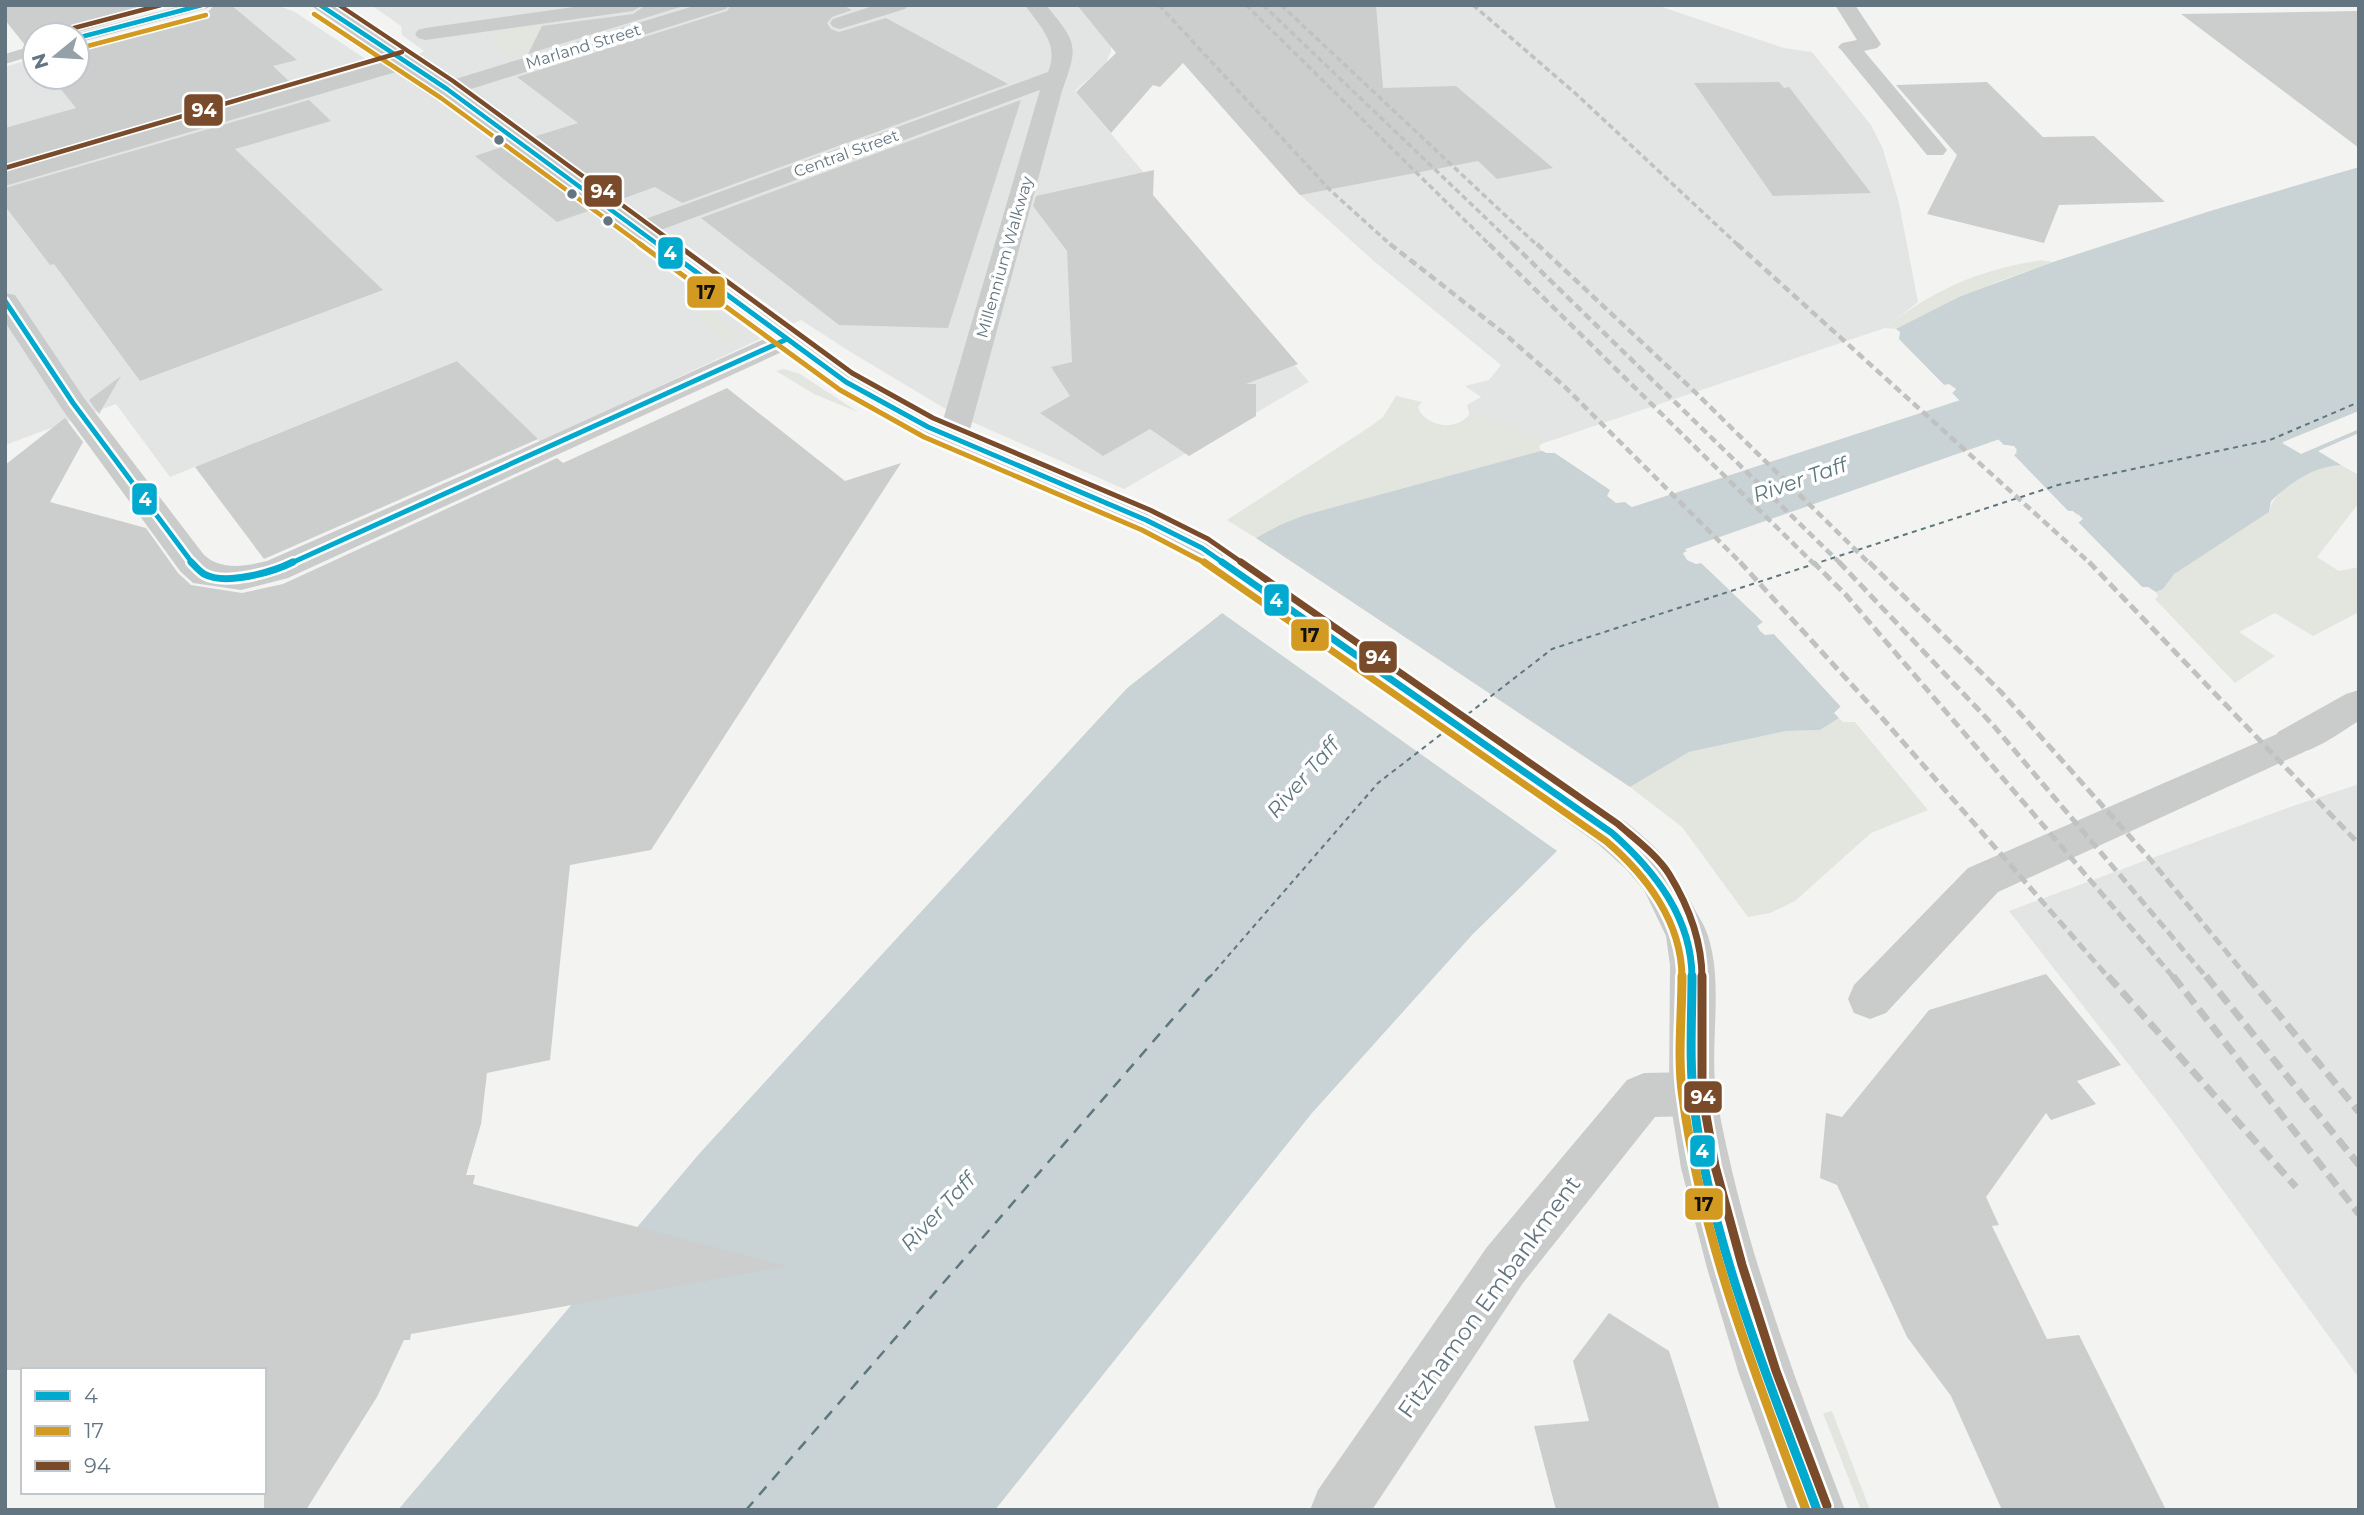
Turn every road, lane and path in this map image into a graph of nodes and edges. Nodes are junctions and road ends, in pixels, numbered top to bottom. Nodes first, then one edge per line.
1 (203, 5) edge
2 (320, 5) edge
3 (634, 5) edge
4 (719, 5) edge
5 (898, 5) edge
6 (1035, 5) edge
7 (1845, 5) edge
8 (840, 23) dead end
9 (91, 34) edge
10 (425, 34) dead end
11 (405, 62) junction
12 (1055, 77) junction
13 (447, 89) junction
14 (1935, 150) dead end
15 (5, 178) edge
16 (638, 230) junction
17 (5, 301) edge
18 (785, 340) junction
19 (953, 438) junction
20 (2359, 704) edge
21 (1870, 999) dead end
22 (1692, 1094) junction
23 (1338, 1510) edge
24 (1817, 1510) edge

1 - 9 lane
2 - 11 street
3 - 10 street, Marland Street
4 - 13 street, Marland Street
5 - 8 street
6 - 12 street, Millennium Walkway
7 - 14 street
11 - 13 street
11 - 15 street
12 - 16 street, Central Street
12 - 19 street, Millennium Walkway
13 - 16 street
16 - 18 street
17 - 18 street
18 - 19 street
19 - 22 street
20 - 21 street
22 - 23 street, Fitzhamon Embankment
22 - 24 street

